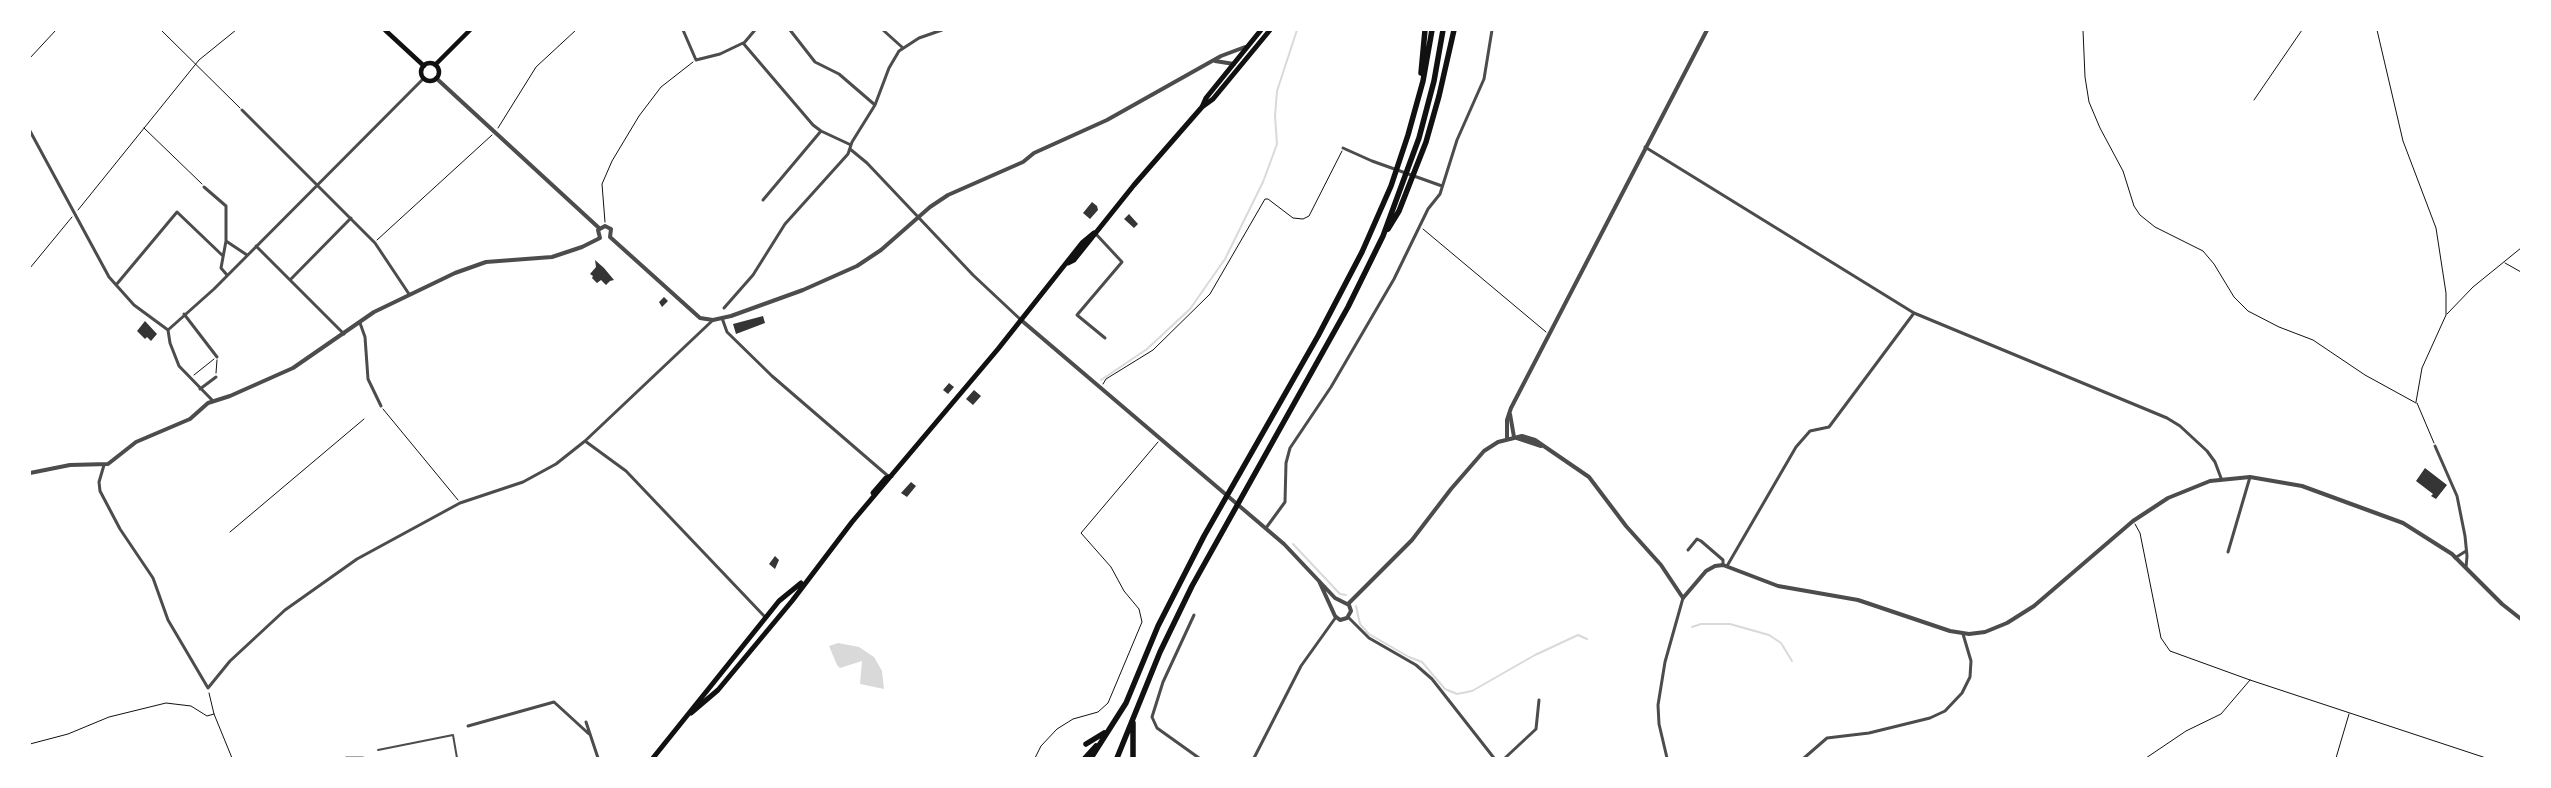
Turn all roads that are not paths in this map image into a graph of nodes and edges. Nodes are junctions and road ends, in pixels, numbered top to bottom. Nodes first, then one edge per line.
1 (385, 30) edge
2 (470, 30) edge
3 (684, 30) edge
4 (755, 30) edge
5 (790, 30) edge
6 (883, 30) edge
7 (942, 30) edge
8 (1261, 30) edge
9 (1270, 30) edge
10 (1425, 30) edge
11 (1432, 30) edge
12 (1443, 30) edge
13 (1454, 30) edge
14 (1492, 30) edge
15 (1707, 30) edge
16 (744, 43) junction
17 (1249, 44) junction
18 (903, 48) junction
19 (1215, 60) junction
20 (436, 64) junction
21 (424, 66) junction
22 (1237, 66) junction
23 (424, 78) junction
24 (436, 78) junction
25 (1419, 98) junction
26 (875, 105) junction
27 (242, 110) road end
28 (30, 131) edge
29 (821, 131) junction
30 (850, 147) junction
31 (1645, 147) junction
32 (1343, 148) road end
33 (317, 184) junction
34 (1442, 186) junction
35 (204, 187) road end
36 (763, 200) dead end
37 (918, 217) junction
38 (351, 218) junction
39 (599, 228) junction
40 (1094, 233) junction
41 (1383, 236) junction
42 (610, 237) junction
43 (600, 238) junction
44 (226, 241) junction
45 (256, 246) junction
46 (247, 255) junction
47 (222, 256) junction
48 (227, 275) junction
49 (290, 280) junction
50 (116, 285) junction
51 (409, 294) junction
52 (724, 308) dead end
53 (1914, 313) junction
54 (184, 314) junction
55 (722, 318) junction
56 (713, 320) junction
57 (1021, 320) junction
58 (360, 323) junction
59 (168, 330) junction
60 (344, 334) junction
61 (1104, 338) dead end
62 (217, 357) road end
63 (216, 377) road end
64 (200, 389) junction
65 (213, 401) junction
66 (381, 406) road end
67 (1510, 414) junction
68 (1514, 437) junction
69 (1507, 439) junction
70 (585, 441) junction
71 (2435, 446) road end
72 (104, 465) junction
73 (30, 473) edge
74 (890, 476) junction
75 (2250, 477) junction
76 (2221, 478) junction
77 (1266, 528) junction
78 (1688, 550) dead end
79 (2228, 552) dead end
80 (2466, 552) junction
81 (2455, 558) junction
82 (1725, 565) junction
83 (2466, 568) junction
84 (1319, 581) junction
85 (1683, 598) junction
86 (1341, 602) junction
87 (1348, 604) junction
88 (1333, 610) junction
89 (1194, 615) dead end
90 (1348, 617) junction
91 (766, 618) junction
92 (1336, 618) junction
93 (2521, 619) edge
94 (760, 626) junction
95 (766, 630) junction
96 (1963, 634) junction
97 (732, 660) junction
98 (738, 666) junction
99 (706, 691) junction
100 (710, 696) junction
101 (1539, 700) dead end
102 (691, 713) junction
103 (1134, 716) junction
104 (586, 722) dead end
105 (468, 726) dead end
106 (1108, 730) junction
107 (590, 734) junction
108 (1086, 744) dead end
109 (1098, 745) junction
110 (378, 750) dead end
111 (346, 758) edge
112 (363, 758) edge
113 (457, 758) edge
114 (598, 758) edge
115 (653, 758) edge
116 (1085, 758) edge
117 (1091, 758) edge
118 (1117, 758) edge
119 (1133, 758) edge
120 (1199, 758) edge
121 (1254, 758) edge
122 (1494, 758) edge
123 (1505, 758) edge
124 (1667, 758) edge
125 (1804, 758) edge

1 - 21 main road
2 - 20 main road
3 - 16 street
4 - 16 street
5 - 26 street
6 - 18 street
7 - 18 street
8 - 17 main road
9 - 22 main road
10 - 25 highway
11 - 25 highway
12 - 41 highway
13 - 41 highway
14 - 34 street
15 - 31 street
16 - 29 street
17 - 19 street
17 - 22 main road
18 - 26 street
19 - 22 street
19 - 37 street
20 - 21 main road
20 - 24 main road
21 - 23 main road
22 - 40 main road
23 - 24 main road
23 - 33 street
24 - 39 street
25 - 106 highway
26 - 30 street
27 - 33 street
28 - 50 street
29 - 30 street
29 - 36 street
30 - 37 street
30 - 52 street
31 - 53 street
31 - 67 street
32 - 34 street
33 - 38 street
33 - 45 street
34 - 77 street
35 - 44 street
37 - 55 street
37 - 57 street
38 - 49 street
38 - 51 street
39 - 42 street
39 - 43 street
40 - 57 main road
40 - 61 street
41 - 103 highway
42 - 43 street
42 - 56 street
43 - 51 street
44 - 46 street
44 - 47 street
45 - 46 street
45 - 49 street
46 - 48 street
47 - 48 street
47 - 50 street
48 - 54 street
49 - 60 street
50 - 59 street
51 - 58 street
53 - 76 street
53 - 82 street
54 - 59 street
54 - 62 street
55 - 56 street
55 - 74 street
56 - 70 street
57 - 74 main road
57 - 77 street
58 - 60 street
58 - 66 street
59 - 64 street
60 - 65 street
63 - 64 street
64 - 65 street
65 - 72 street
67 - 68 street
67 - 69 street
68 - 69 street
68 - 85 street
69 - 87 street
70 - 72 street
70 - 91 street
71 - 80 street
72 - 73 street
74 - 91 main road
74 - 95 main road
75 - 76 street
75 - 79 street
75 - 81 street
76 - 96 street
77 - 84 street
78 - 82 street
80 - 81 street
80 - 83 street
81 - 83 street
82 - 85 street
82 - 96 street
83 - 93 street
84 - 86 street
84 - 88 street
85 - 124 street
86 - 87 street
86 - 88 street
87 - 90 street
88 - 92 street
89 - 120 street
90 - 92 street
90 - 122 street
91 - 94 main road
92 - 121 street
94 - 95 main road
94 - 97 main road
95 - 98 main road
96 - 125 street
97 - 98 main road
97 - 99 main road
98 - 100 main road
99 - 100 main road
99 - 102 main road
100 - 102 main road
101 - 123 street
102 - 115 main road
103 - 118 highway
103 - 119 highway
104 - 107 street
105 - 107 street
106 - 108 highway
106 - 109 highway
107 - 114 street
109 - 116 highway
109 - 117 highway
110 - 113 lane
111 - 112 street

